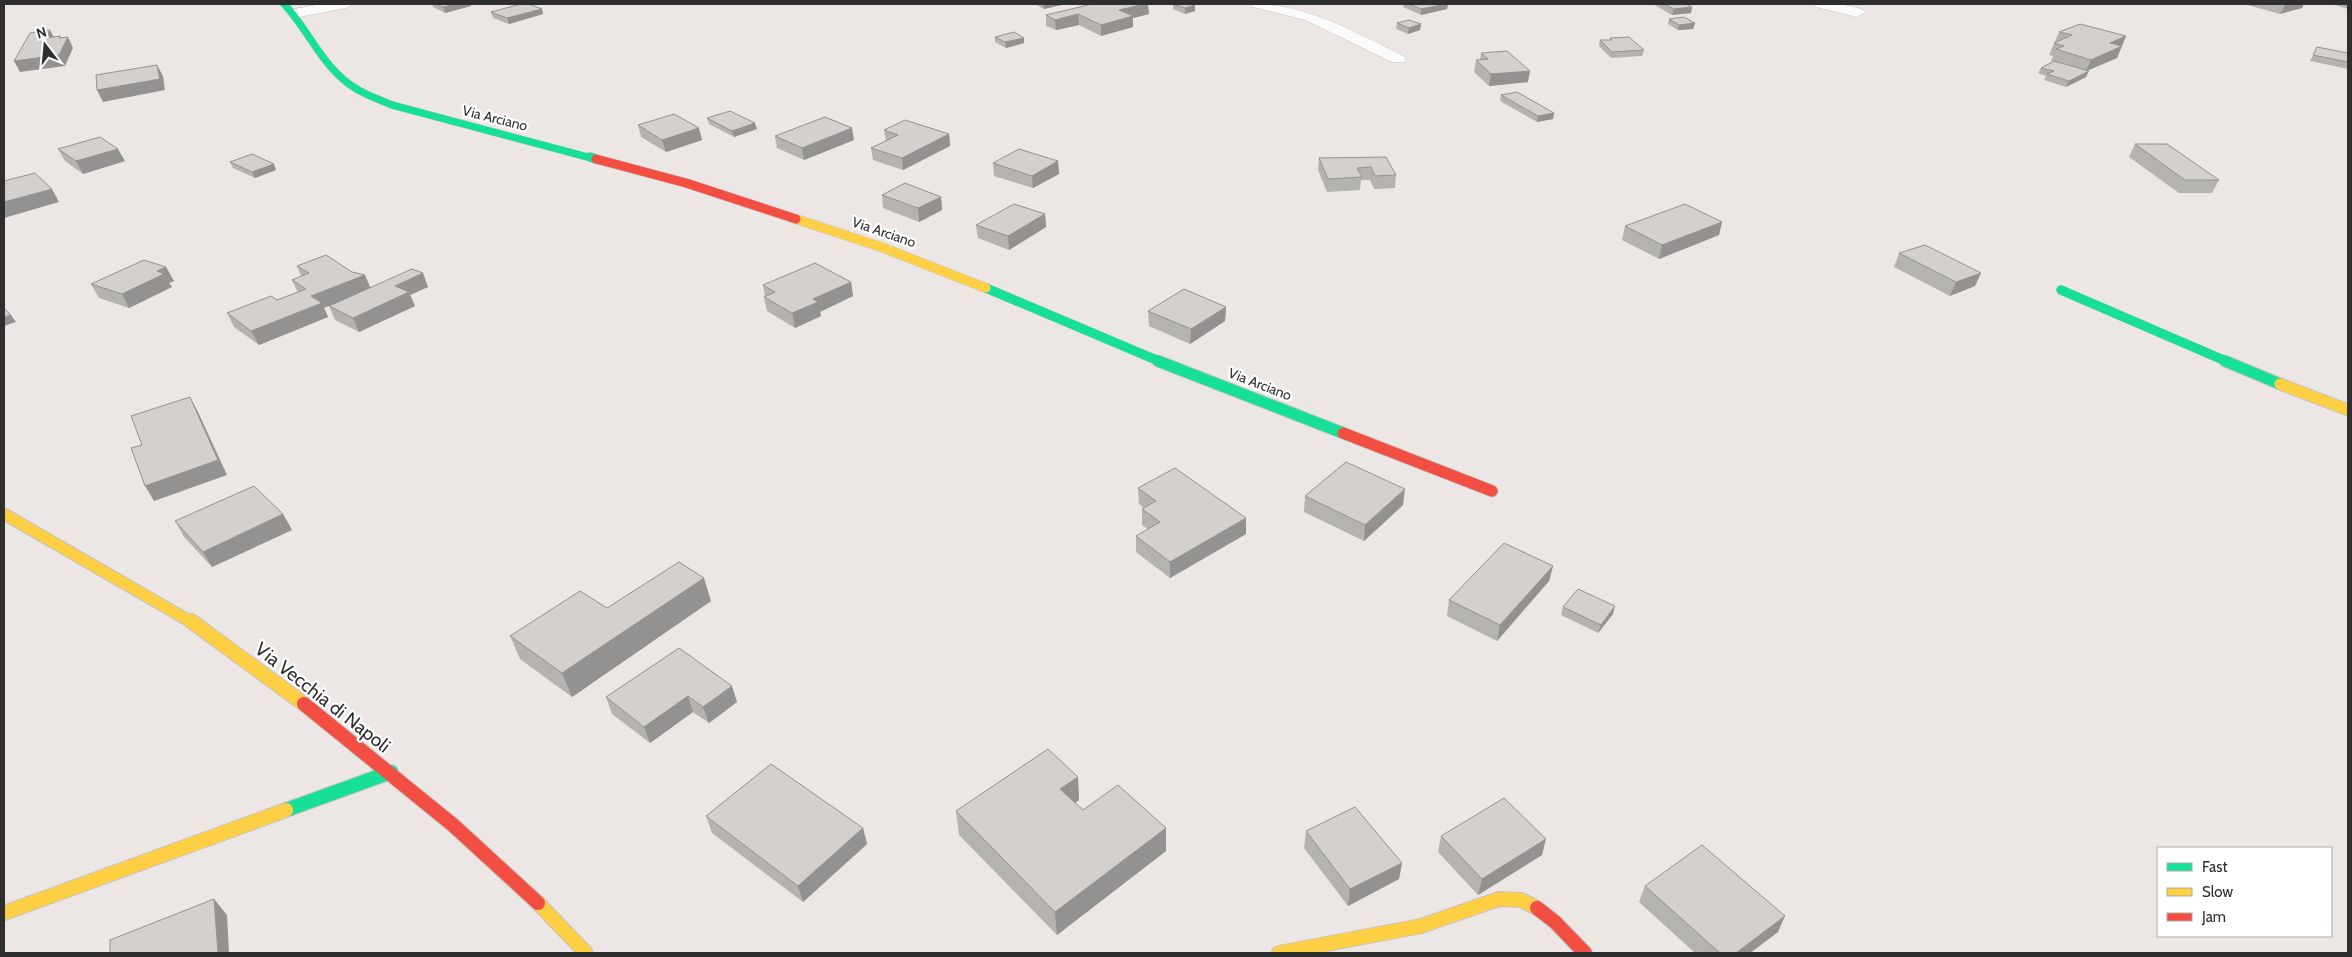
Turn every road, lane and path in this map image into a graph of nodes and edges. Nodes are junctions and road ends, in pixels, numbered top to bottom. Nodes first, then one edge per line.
1 (346, 4) edge
2 (1258, 4) edge
3 (1821, 4) edge
4 (289, 8) edge
5 (1857, 12) dead end
6 (1398, 59) dead end
7 (2061, 290) dead end
8 (2348, 410) edge
9 (1492, 491) dead end
10 (4, 514) edge
11 (391, 772) junction
12 (4, 913) edge
13 (586, 953) edge
14 (1279, 953) edge
15 (1585, 953) edge

1 - 4 street
2 - 6 street
3 - 5 street
4 - 9 street, Via Arciano
7 - 8 street
10 - 11 street, Via Vecchia di Napoli
11 - 12 street
11 - 13 street, Via Vecchia di Napoli
14 - 15 street

